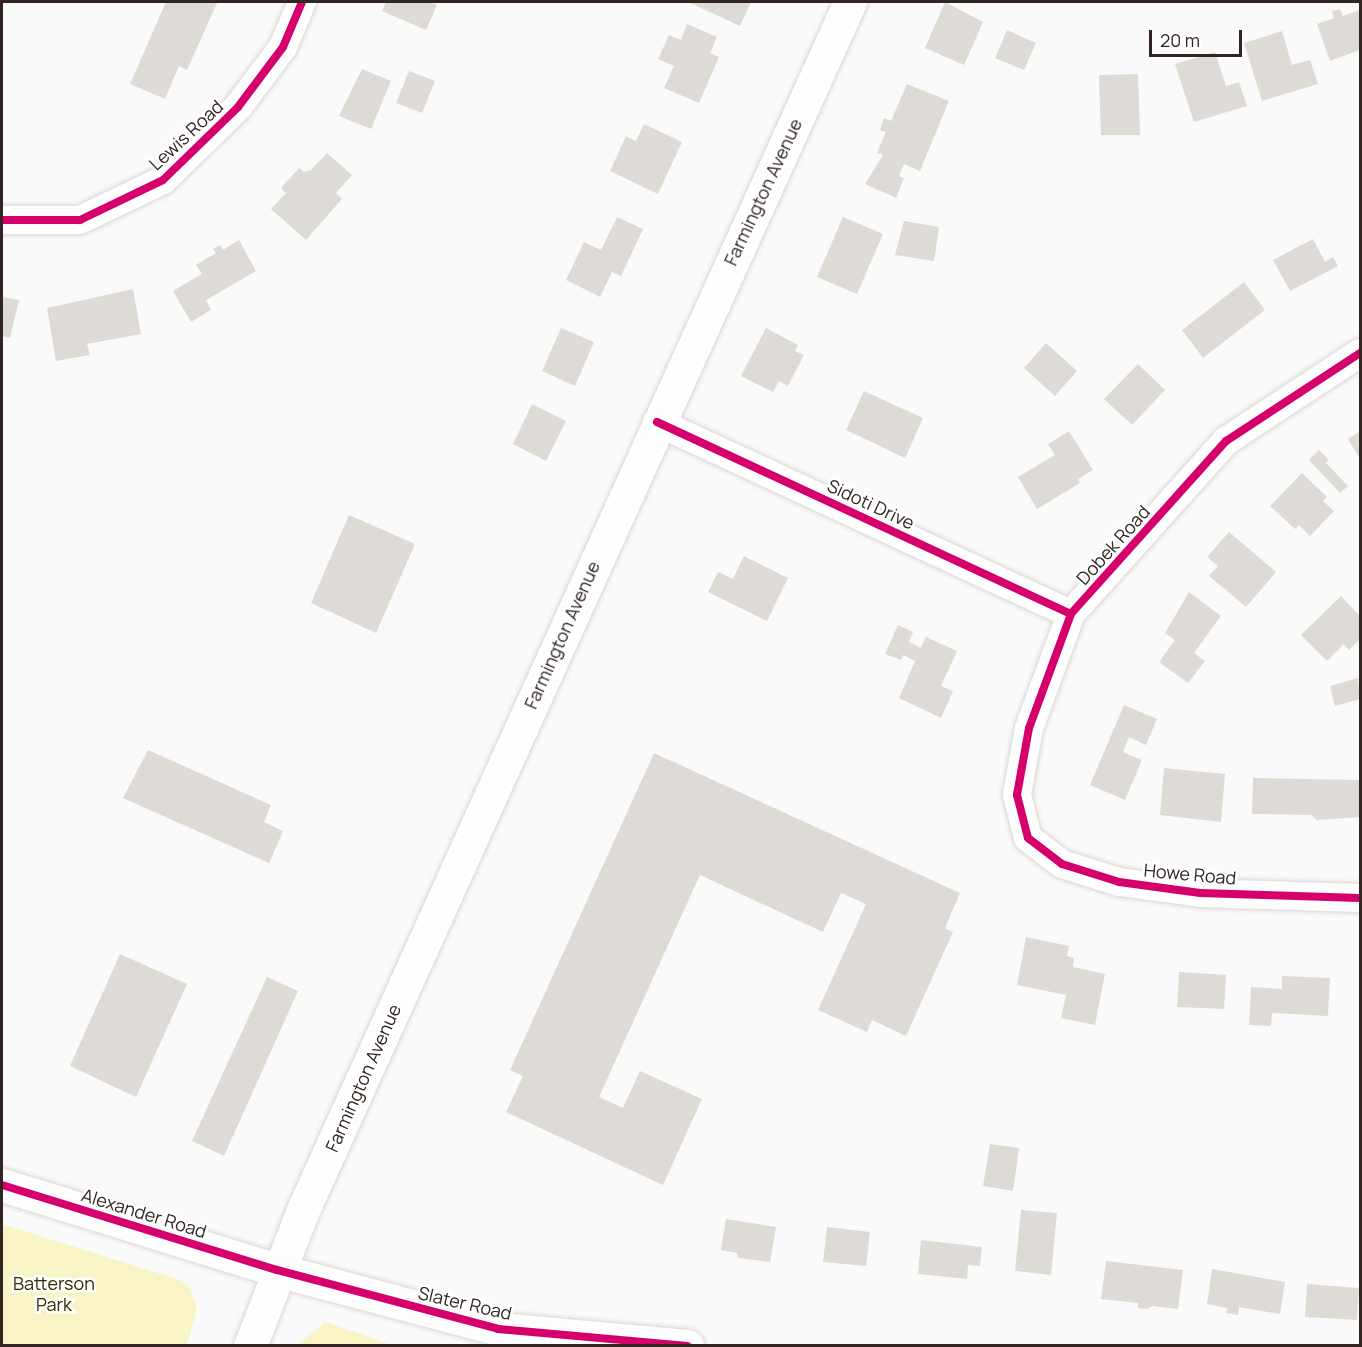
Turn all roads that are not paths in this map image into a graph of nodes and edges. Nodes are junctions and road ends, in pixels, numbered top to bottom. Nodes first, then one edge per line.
1 (302, 2) edge
2 (850, 2) edge
3 (2, 220) edge
4 (1360, 353) edge
5 (657, 422) junction
6 (1071, 614) junction
7 (1028, 838) joint
8 (1360, 898) edge
9 (2, 1185) edge
10 (277, 1269) junction
11 (250, 1346) edge
12 (687, 1346) edge

1 - 3 street, Lewis Road
2 - 5 main road, Farmington Avenue
4 - 6 street, Dobek Road
5 - 6 street, Sidoti Drive
5 - 10 main road, Farmington Avenue
6 - 7 street, Dobek Road
7 - 8 street, Howe Road
9 - 10 main road, Alexander Road
10 - 11 main road, Farmington Avenue
10 - 12 main road, Slater Road

